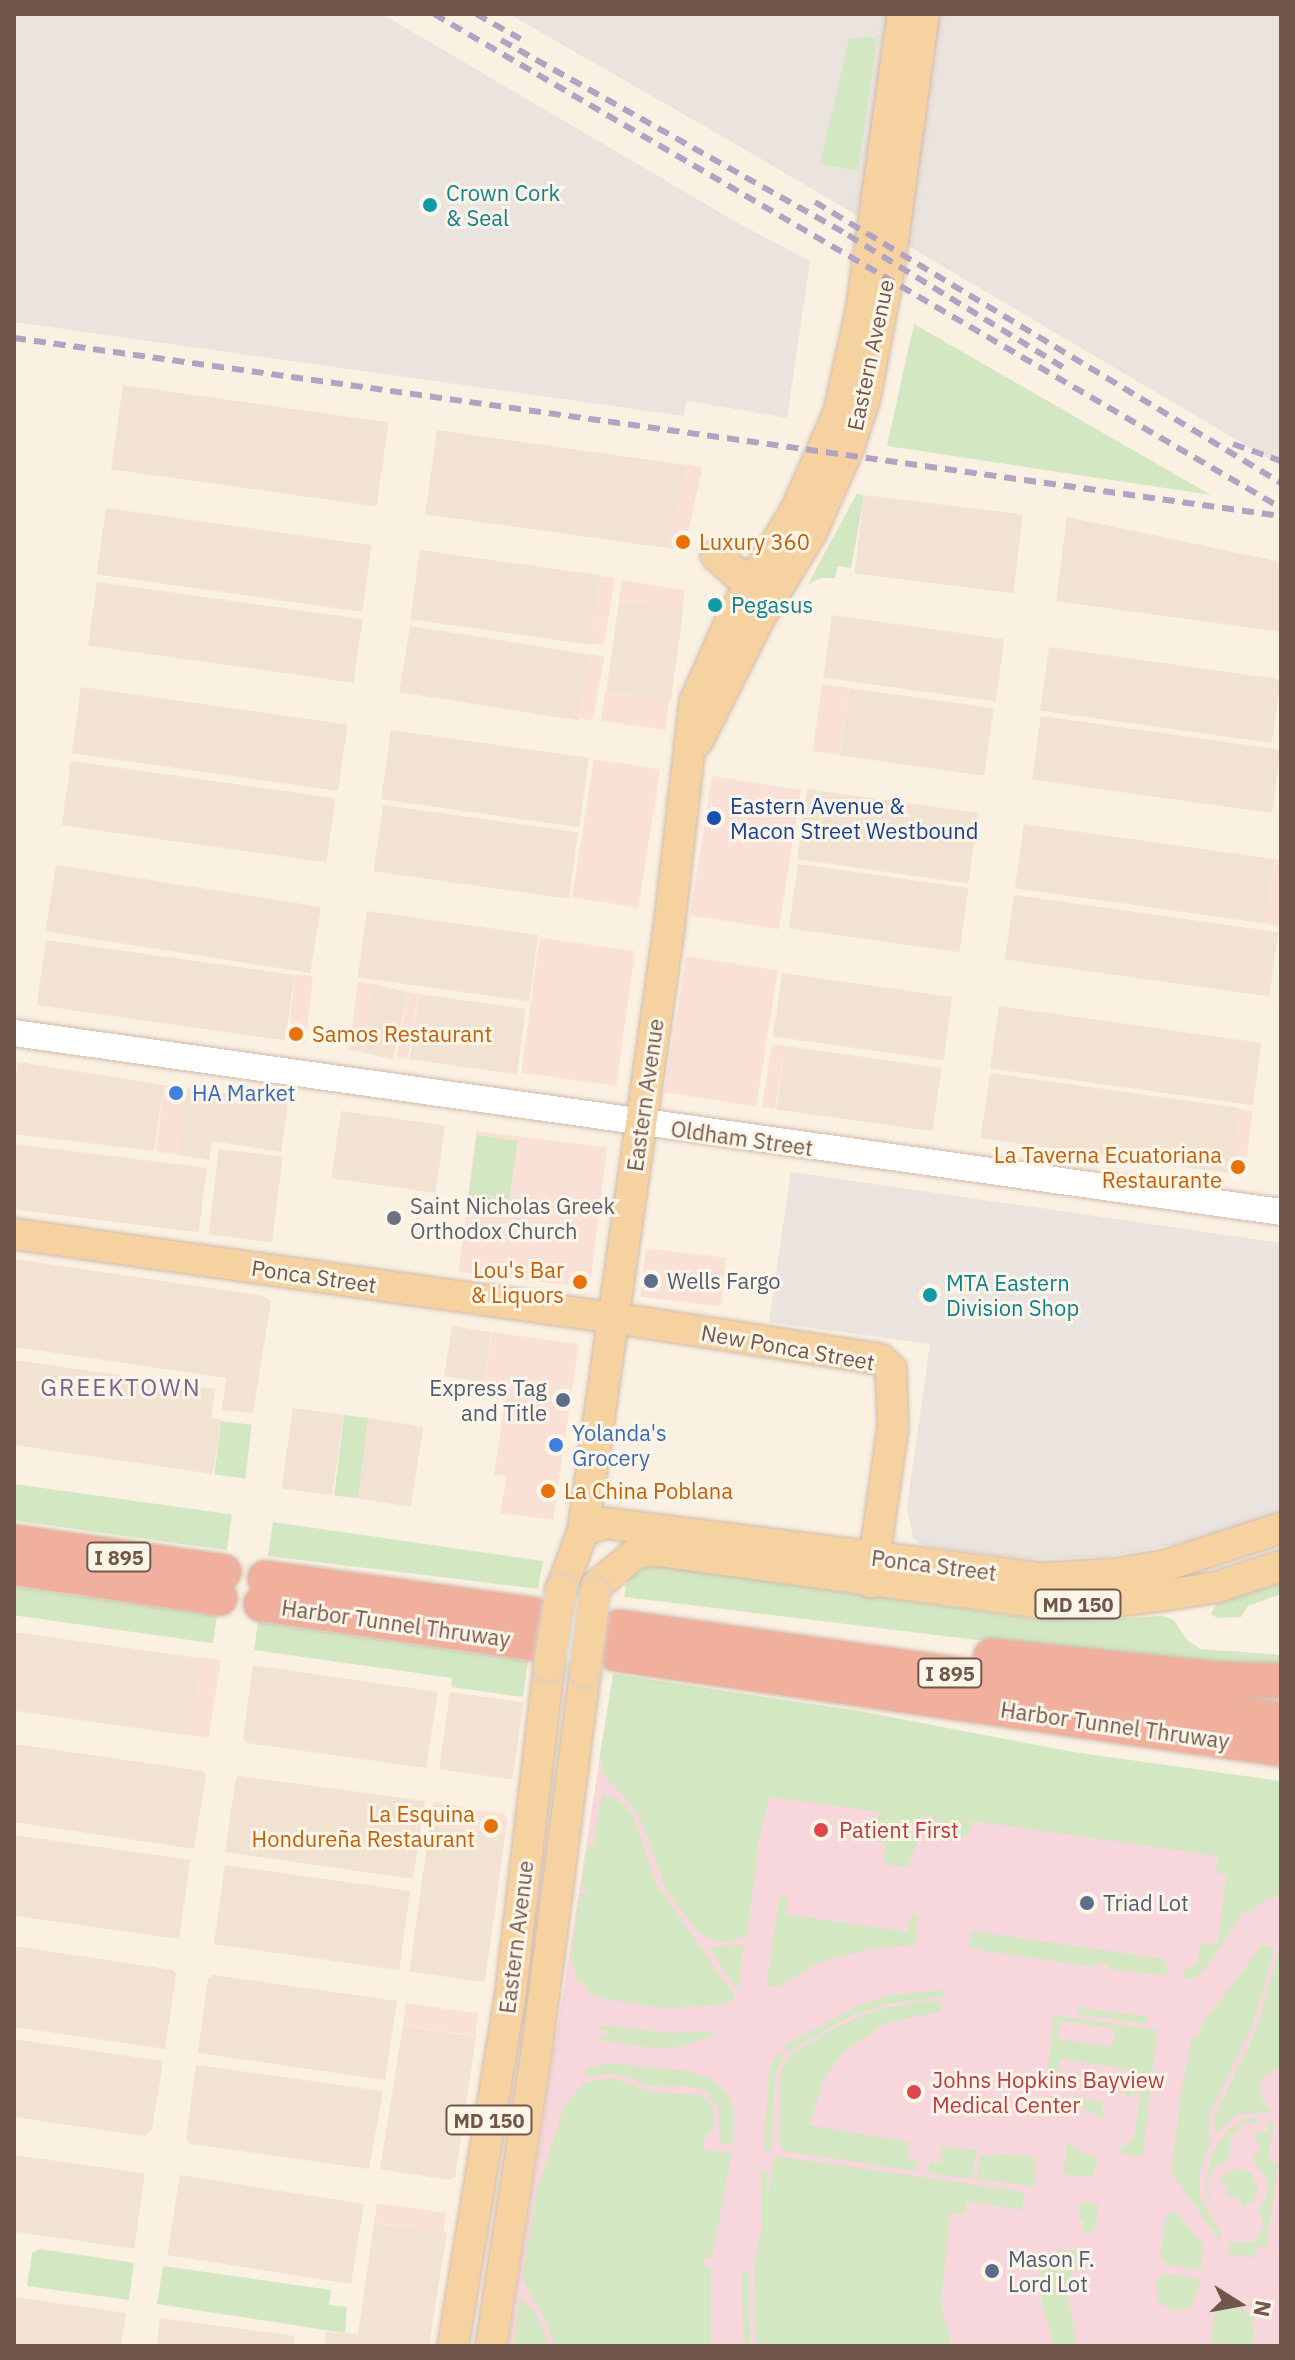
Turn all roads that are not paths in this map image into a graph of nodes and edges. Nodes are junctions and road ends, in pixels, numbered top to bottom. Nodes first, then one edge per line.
1 (903, 14) edge
2 (924, 14) edge
3 (716, 555) dead end
4 (756, 577) junction
5 (690, 755) junction
6 (14, 1033) edge
7 (640, 1123) junction
8 (1281, 1212) edge
9 (14, 1234) edge
10 (614, 1318) junction
11 (1281, 1528) edge
12 (583, 1531) junction
13 (14, 1542) edge
14 (1281, 1566) edge
15 (14, 1568) edge
16 (873, 1570) junction
17 (596, 1590) junction
18 (263, 1591) dead end
19 (627, 1637) junction
20 (538, 1641) junction
21 (1281, 1681) edge
22 (1281, 1720) edge
23 (1281, 1749) edge
24 (453, 2346) edge
25 (491, 2346) edge

1 - 4 main road, Eastern Avenue
2 - 5 main road, Eastern Avenue
3 - 4 main road
4 - 5 main road, Eastern Avenue
5 - 7 main road, Eastern Avenue
6 - 7 street, Oldham Street
7 - 8 street, Oldham Street
7 - 10 main road, Eastern Avenue
9 - 10 main road, Ponca Street
10 - 12 main road, Eastern Avenue
10 - 16 main road, New Ponca Street
11 - 16 main road, Ponca Street / MD 150
12 - 16 main road, Ponca Street / MD 150
12 - 17 main road, Eastern Avenue
12 - 20 main road, Eastern Avenue / MD 150, bridge
13 - 15 highway, I 895
14 - 16 main road, Ponca Street / MD 150
16 - 17 main road, MD 150
17 - 25 main road, Eastern Avenue / MD 150, bridge
18 - 20 highway, Harbor Tunnel Thruway
19 - 21 highway
19 - 22 highway, Harbor Tunnel Thruway / I 895
19 - 23 highway, Harbor Tunnel Thruway / I 895
20 - 24 main road, Eastern Avenue / MD 150

